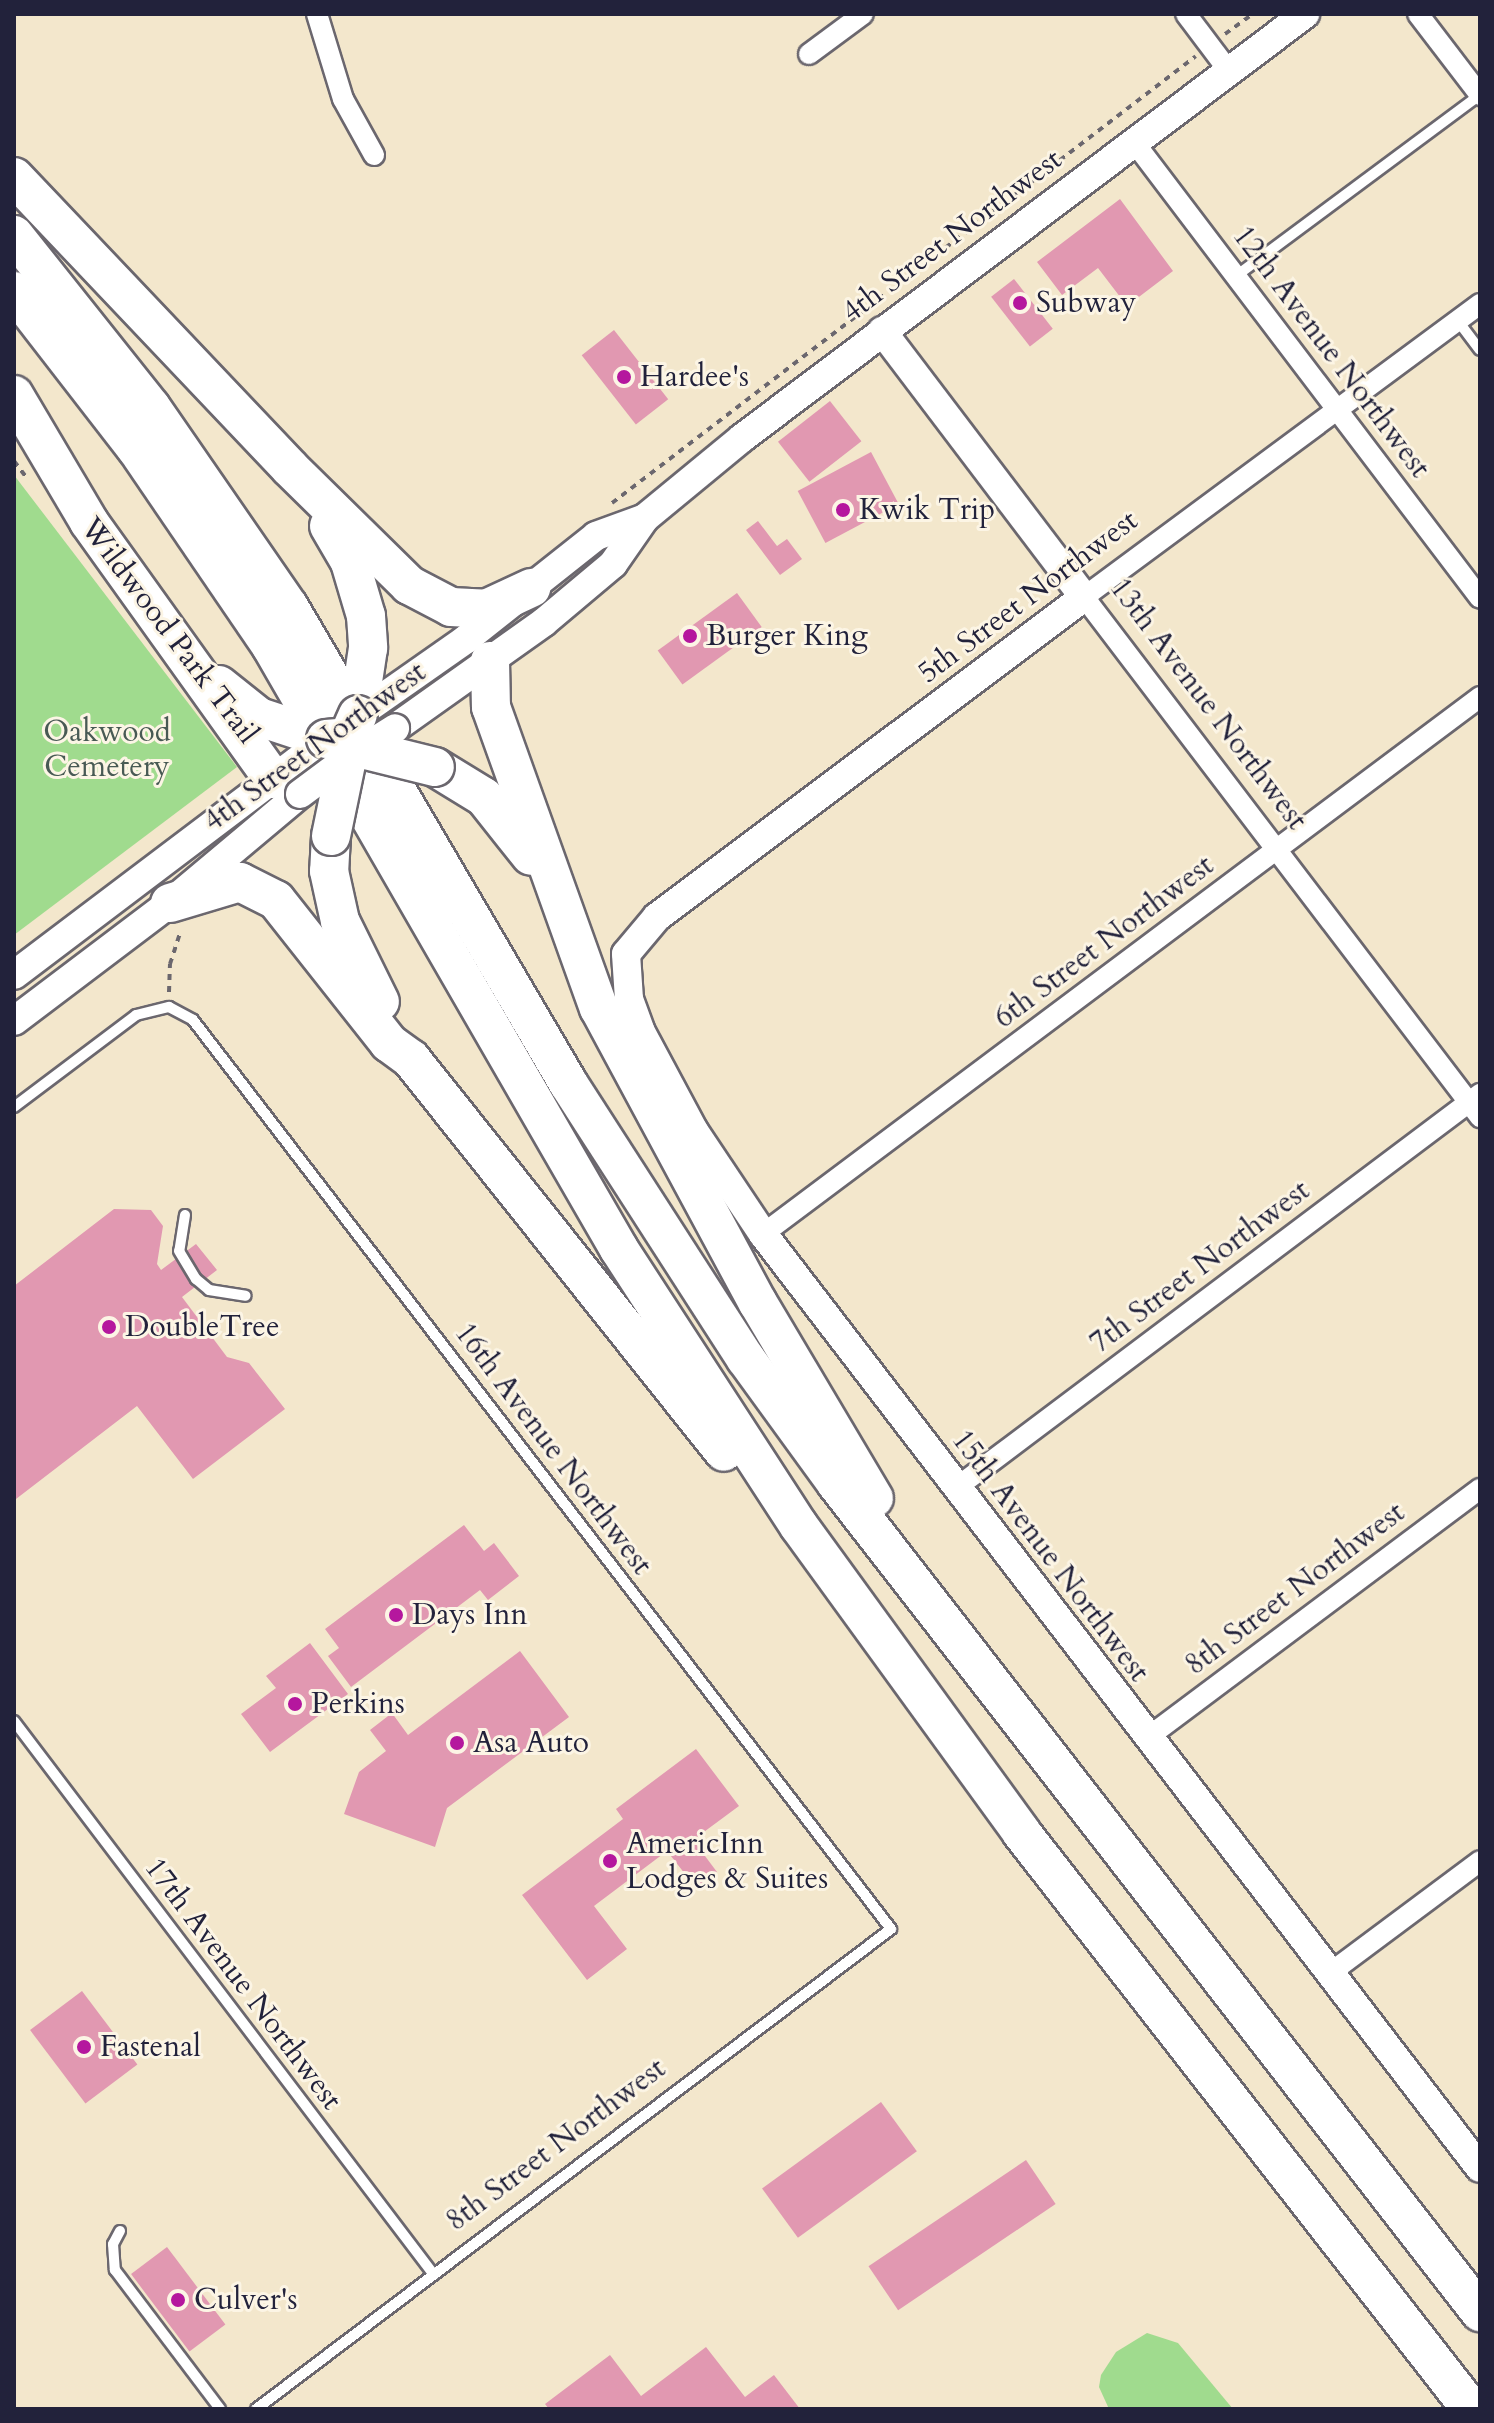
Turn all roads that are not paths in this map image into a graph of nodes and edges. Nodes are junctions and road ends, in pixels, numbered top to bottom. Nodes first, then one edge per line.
1 (317, 14) edge
2 (863, 14) edge
3 (1186, 14) edge
4 (1305, 14) edge
5 (1418, 14) edge
6 (809, 54) dead end
7 (1229, 71) junction
8 (1480, 95) edge
9 (1134, 142) junction
10 (374, 155) dead end
11 (14, 177) edge
12 (14, 235) edge
13 (1236, 276) junction
14 (14, 291) edge
15 (1480, 304) edge
16 (1458, 321) junction
17 (882, 331) junction
18 (1480, 350) edge
19 (14, 395) edge
20 (1337, 409) junction
21 (290, 468) junction
22 (645, 518) junction
23 (531, 588) junction
24 (1084, 597) junction
25 (1480, 598) edge
26 (490, 661) junction
27 (195, 666) junction
28 (1480, 697) edge
29 (346, 743) junction
30 (1276, 851) junction
31 (170, 903) junction
32 (577, 946) junction
33 (626, 954) joint
34 (14, 975) edge
35 (14, 1021) edge
36 (411, 1059) junction
37 (1476, 1105) edge
38 (14, 1107) edge
39 (185, 1215) dead end
40 (763, 1234) junction
41 (246, 1296) dead end
42 (956, 1488) junction
43 (1480, 1489) edge
44 (878, 1640) junction
45 (966, 1647) junction
46 (14, 1721) edge
47 (1147, 1738) junction
48 (1480, 1861) edge
49 (891, 1929) joint
50 (1330, 1973) junction
51 (1480, 2168) edge
52 (120, 2231) dead end
53 (434, 2275) junction
54 (1480, 2312) edge
55 (1467, 2405) edge
56 (220, 2409) edge
57 (256, 2409) edge

1 - 10 street
2 - 6 street
3 - 7 street
4 - 7 street, 4th Street Northwest
5 - 8 street
7 - 9 street, 4th Street Northwest
8 - 13 lane
9 - 13 street, 12th Avenue Northwest
9 - 17 street, 4th Street Northwest
11 - 21 highway
12 - 45 highway
13 - 20 street, 12th Avenue Northwest
14 - 44 highway
15 - 16 street, 5th Street Northwest
16 - 18 lane
16 - 20 street, 5th Street Northwest
17 - 22 street, 4th Street Northwest
17 - 24 street, 13th Avenue Northwest
19 - 27 highway
20 - 24 street, 5th Street Northwest
20 - 25 street, 12th Avenue Northwest
21 - 23 highway
21 - 29 highway
22 - 23 street, 4th Street Northwest
22 - 26 street, 4th Street Northwest
23 - 29 street, 4th Street Northwest
24 - 30 street, 13th Avenue Northwest
24 - 33 street, 5th Street Northwest
26 - 29 street, 4th Street Northwest
26 - 32 highway
27 - 29 highway
27 - 29 highway
28 - 30 street, 6th Street Northwest
29 - 31 street, 4th Street Northwest
29 - 32 highway, bridge
29 - 34 street, 4th Street Northwest
29 - 36 highway, bridge
30 - 37 street, 13th Avenue Northwest
30 - 40 street, 6th Street Northwest
31 - 35 street, 4th Street Northwest
31 - 36 highway
32 - 45 highway
33 - 40 street, 15th Avenue Northwest
36 - 44 highway
37 - 42 street, 7th Street Northwest
38 - 49 lane, 16th Avenue Northwest
39 - 41 lane
40 - 42 street, 15th Avenue Northwest
42 - 47 street, 15th Avenue Northwest
43 - 47 street, 8th Street Northwest
44 - 55 highway
45 - 54 highway
46 - 53 lane, 17th Avenue Northwest
47 - 50 street, 15th Avenue Northwest
48 - 50 street
49 - 53 lane, 8th Street Northwest
50 - 51 street, 15th Avenue Northwest
52 - 56 lane
53 - 57 lane, 8th Street Northwest

